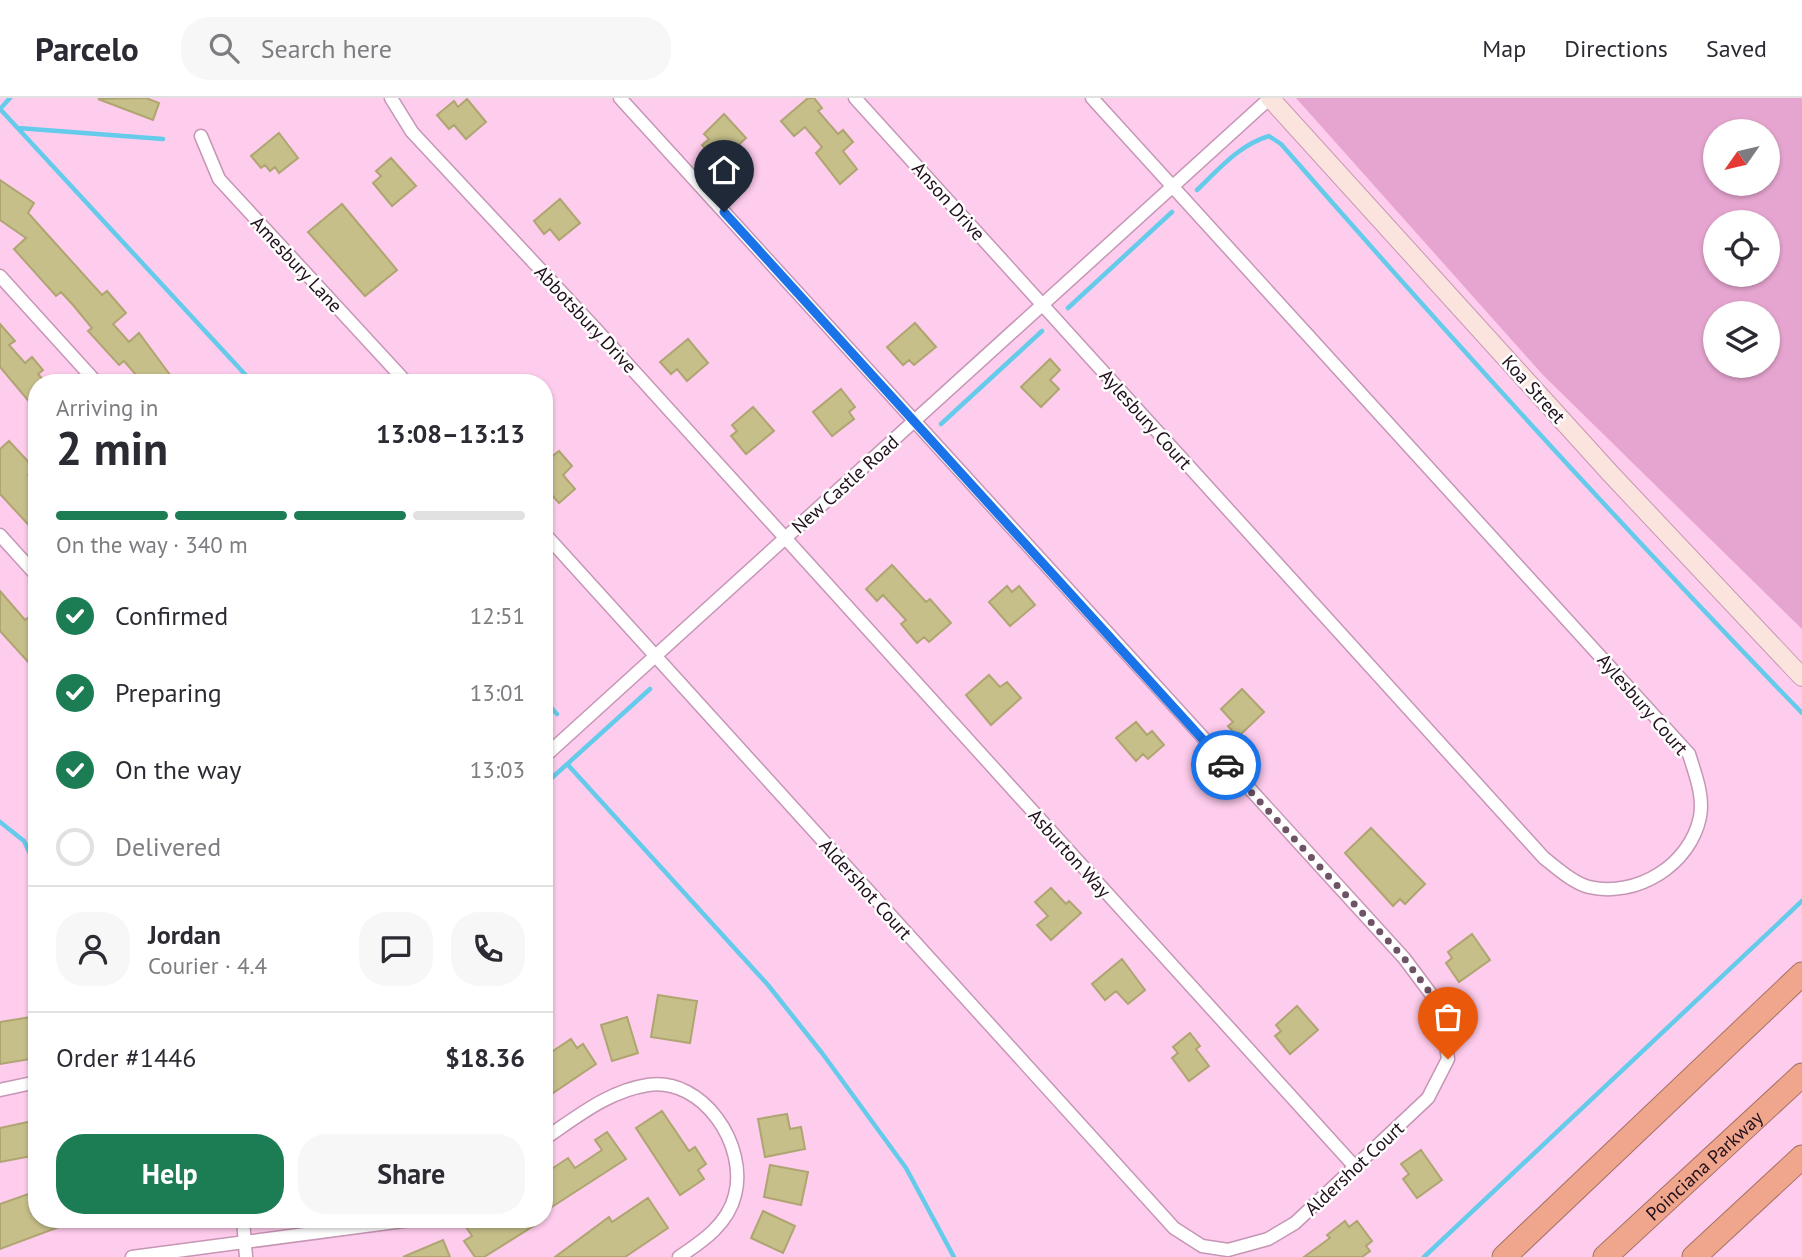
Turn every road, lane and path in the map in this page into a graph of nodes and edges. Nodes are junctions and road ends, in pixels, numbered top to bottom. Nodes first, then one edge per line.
1 (391, 98) edge
2 (620, 98) edge
3 (855, 98) edge
4 (1092, 98) edge
5 (1270, 98) edge
6 (201, 136) dead end
7 (1172, 186) junction
8 (0, 276) edge
9 (1043, 305) junction
10 (89, 374) edge
11 (399, 374) edge
12 (914, 422) junction
13 (0, 535) edge
14 (784, 539) junction
15 (553, 543) edge
16 (28, 566) edge
17 (656, 657) junction
18 (1802, 677) edge
19 (553, 749) edge
20 (1802, 974) edge
21 (1802, 1075) edge
22 (28, 1085) edge
23 (0, 1090) edge
24 (553, 1133) edge
25 (1802, 1157) edge
26 (1356, 1168) junction
27 (244, 1228) edge
28 (353, 1228) edge
29 (245, 1243) junction
30 (132, 1257) edge
31 (246, 1257) edge
32 (679, 1257) edge
33 (1504, 1257) edge
34 (1605, 1257) edge
35 (1694, 1257) edge

1 - 14 street, Abbotsbury Drive
2 - 12 street
3 - 9 street, Anson Drive
4 - 7 street
5 - 7 street, New Castle Road
5 - 18 main road, Koa Street
6 - 11 street, Amesbury Lane
7 - 9 street, New Castle Road
7 - 9 street, Aylesbury Court
8 - 10 street
9 - 12 street, New Castle Road
12 - 14 street, New Castle Road
12 - 26 street, Aldershot Court
13 - 16 street
14 - 17 street, New Castle Road
14 - 26 street, Asburton Way
15 - 17 street
17 - 19 street, New Castle Road
17 - 26 street, Aldershot Court
20 - 33 highway
21 - 34 highway, Poinciana Parkway
22 - 23 street
24 - 32 street
25 - 35 highway
27 - 29 street
28 - 29 street
29 - 30 street
29 - 31 street

